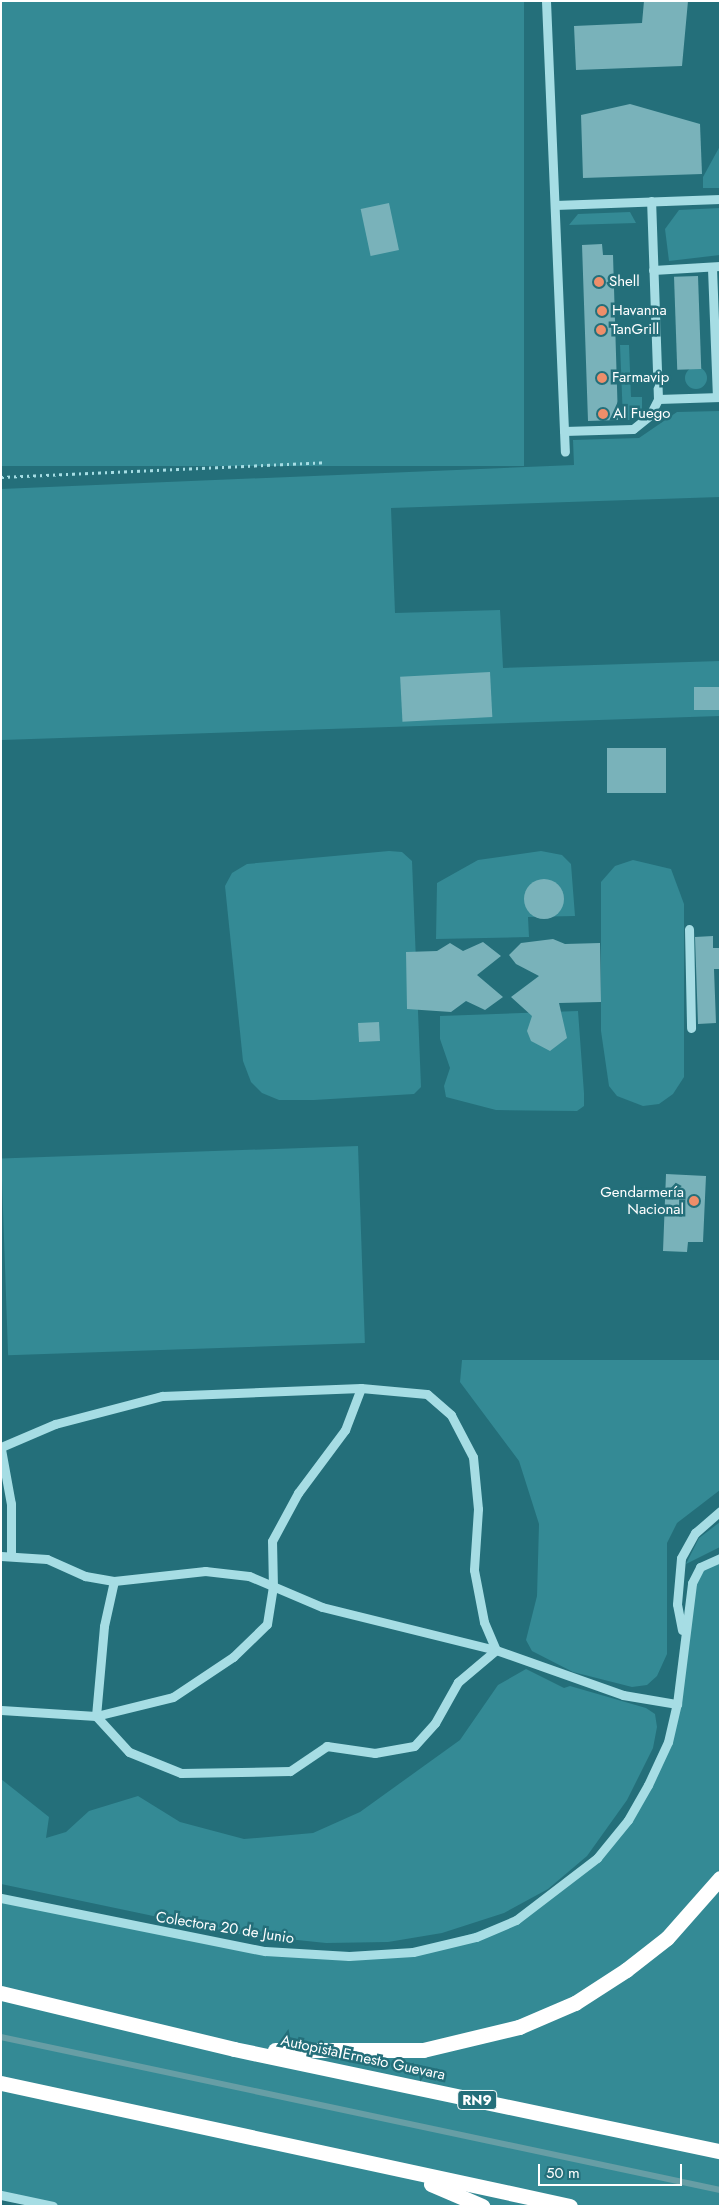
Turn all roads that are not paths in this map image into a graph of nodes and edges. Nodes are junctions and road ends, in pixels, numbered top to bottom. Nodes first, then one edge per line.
1 (546, 1) edge
2 (720, 199) edge
3 (651, 201) junction
4 (555, 205) junction
5 (716, 267) edge
6 (653, 270) junction
7 (718, 397) edge
8 (658, 399) junction
9 (564, 431) junction
10 (565, 452) dead end
11 (689, 929) dead end
12 (691, 1028) dead end
13 (361, 1388) junction
14 (1, 1448) edge
15 (720, 1511) edge
16 (6, 1556) edge
17 (720, 1558) edge
18 (114, 1582) junction
19 (274, 1588) junction
20 (683, 1635) junction
21 (496, 1650) junction
22 (676, 1704) junction
23 (1, 1710) edge
24 (96, 1716) junction
25 (720, 1878) edge
26 (1, 1898) edge
27 (1, 1993) edge
28 (234, 2049) junction
29 (1, 2083) edge
30 (720, 2151) edge
31 (386, 2167) junction
32 (1, 2195) edge
33 (53, 2206) edge
34 (482, 2206) edge
35 (570, 2206) edge

1 - 4 street
2 - 3 street
3 - 4 street
3 - 6 street
4 - 9 street
5 - 6 street
5 - 7 street
6 - 8 street
7 - 8 street
8 - 9 street
9 - 10 street
11 - 12 street
13 - 14 street
13 - 19 street
13 - 21 street
14 - 16 street
15 - 20 street, Colectora 20 de Junio
16 - 18 street
17 - 20 street, Colectora 20 de Junio
18 - 19 street
18 - 24 street
19 - 21 street
19 - 24 street
20 - 22 street, Colectora 20 de Junio
21 - 22 street
21 - 24 street
22 - 26 street, Colectora 20 de Junio
23 - 24 street
25 - 28 highway
27 - 28 highway, Autopista Ernesto Guevara / RN9
28 - 30 highway, Autopista Ernesto Guevara / RN9
29 - 31 highway
31 - 34 highway
31 - 35 highway
32 - 33 street

